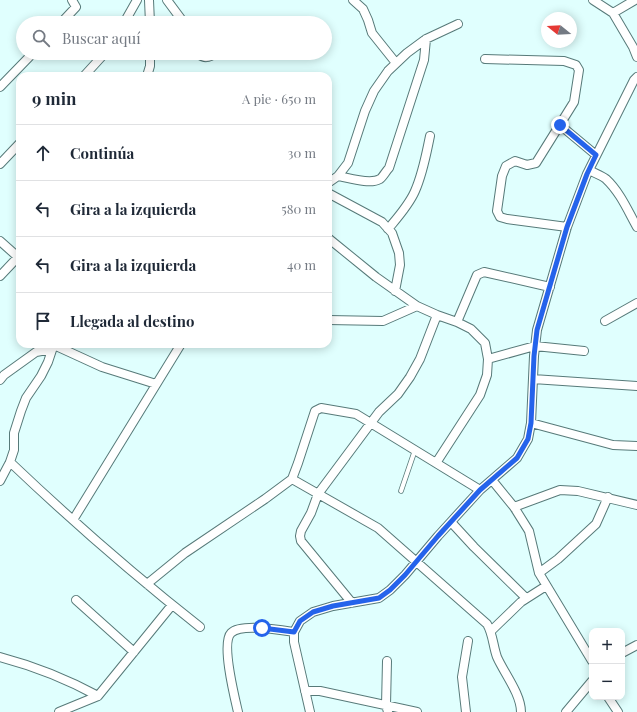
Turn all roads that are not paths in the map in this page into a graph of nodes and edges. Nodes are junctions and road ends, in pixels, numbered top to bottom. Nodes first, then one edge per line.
1 (72, 0) edge
2 (137, 0) edge
3 (149, 0) edge
4 (167, 0) edge
5 (353, 0) edge
6 (594, 0) edge
7 (635, 0) edge
8 (613, 13) junction
9 (68, 16) edge
10 (128, 16) edge
11 (150, 16) edge
12 (179, 16) edge
13 (458, 24) dead end
14 (426, 39) junction
15 (637, 57) edge
16 (485, 59) dead end
17 (26, 60) edge
18 (99, 60) edge
19 (150, 60) edge
20 (396, 63) junction
21 (88, 72) edge
22 (148, 72) edge
23 (637, 77) edge
24 (0, 87) edge
25 (560, 125) junction
26 (430, 136) dead end
27 (16, 147) edge
28 (596, 155) junction
29 (2, 159) edge
30 (589, 170) junction
31 (338, 176) junction
32 (332, 180) edge
33 (332, 196) edge
34 (567, 227) junction
35 (637, 227) edge
36 (388, 229) junction
37 (0, 241) edge
38 (332, 241) edge
39 (16, 255) edge
40 (16, 259) edge
41 (0, 276) edge
42 (550, 286) junction
43 (395, 291) junction
44 (637, 303) edge
45 (417, 306) junction
46 (437, 315) junction
47 (332, 320) edge
48 (605, 321) dead end
49 (457, 322) junction
50 (535, 346) junction
51 (47, 348) edge
52 (52, 348) edge
53 (57, 348) edge
54 (178, 348) edge
55 (584, 352) dead end
56 (488, 359) junction
57 (533, 379) junction
58 (0, 380) edge
59 (156, 384) junction
60 (637, 386) edge
61 (372, 422) junction
62 (531, 423) junction
63 (637, 446) edge
64 (415, 450) junction
65 (10, 462) junction
66 (436, 463) junction
67 (292, 479) junction
68 (492, 480) junction
69 (0, 481) edge
70 (480, 490) junction
71 (401, 491) dead end
72 (318, 494) junction
73 (608, 497) junction
74 (637, 505) edge
75 (514, 507) junction
76 (73, 520) junction
77 (451, 522) junction
78 (416, 561) junction
79 (539, 573) junction
80 (147, 584) junction
81 (546, 586) junction
82 (526, 598) junction
83 (76, 600) dead end
84 (352, 603) junction
85 (172, 605) junction
86 (200, 627) dead end
87 (491, 631) junction
88 (294, 632) junction
89 (468, 641) dead end
90 (637, 645) edge
91 (625, 651) edge
92 (134, 652) junction
93 (589, 656) edge
94 (0, 657) edge
95 (386, 662) dead end
96 (589, 685) edge
97 (305, 691) junction
98 (98, 696) junction
99 (610, 700) edge
100 (387, 709) edge
101 (59, 712) edge
102 (238, 712) edge
103 (310, 712) edge
104 (417, 712) edge
105 (466, 712) edge
106 (521, 712) edge
107 (566, 712) edge
108 (618, 712) edge

1 - 9 street
2 - 10 street
3 - 11 street
4 - 12 street
5 - 20 street
6 - 8 street
7 - 8 street
8 - 15 street
13 - 14 street
14 - 20 street
14 - 31 street
16 - 25 street
17 - 24 street
18 - 21 street
19 - 22 street
20 - 31 street
23 - 28 street
25 - 28 street
25 - 34 street
26 - 36 street
27 - 29 street
28 - 30 street
30 - 34 street
30 - 35 street
31 - 32 street
33 - 36 street
34 - 42 street
36 - 43 street
37 - 39 street
38 - 43 street
40 - 41 street
42 - 49 street
42 - 50 street
43 - 45 street
44 - 48 street
45 - 46 street
45 - 47 street
46 - 49 street
46 - 61 street
49 - 56 street
50 - 55 street
50 - 56 street
50 - 57 street
51 - 58 street
52 - 65 street
53 - 59 street
54 - 59 street
56 - 66 street
57 - 60 street
57 - 62 street
59 - 76 street
61 - 64 street
61 - 67 street
61 - 72 street
62 - 63 street
62 - 68 street
64 - 66 street
64 - 71 lane
65 - 69 street
65 - 76 street
66 - 70 street
67 - 72 street
67 - 80 street
68 - 70 street
68 - 75 street
70 - 77 street
72 - 78 street
72 - 84 street
73 - 74 street
73 - 75 street
73 - 79 street
75 - 79 street
76 - 80 street
77 - 78 street
77 - 82 street
78 - 84 street
78 - 87 street
79 - 81 street
80 - 85 street
81 - 82 street
81 - 93 street
82 - 87 street
83 - 92 street
84 - 88 street
85 - 86 street
85 - 92 street
87 - 106 street
88 - 97 street
88 - 102 street
89 - 105 street
90 - 91 street
92 - 98 street
94 - 98 street
95 - 100 street
96 - 107 street
97 - 100 street
97 - 103 street
98 - 101 street
99 - 108 street
100 - 104 street

